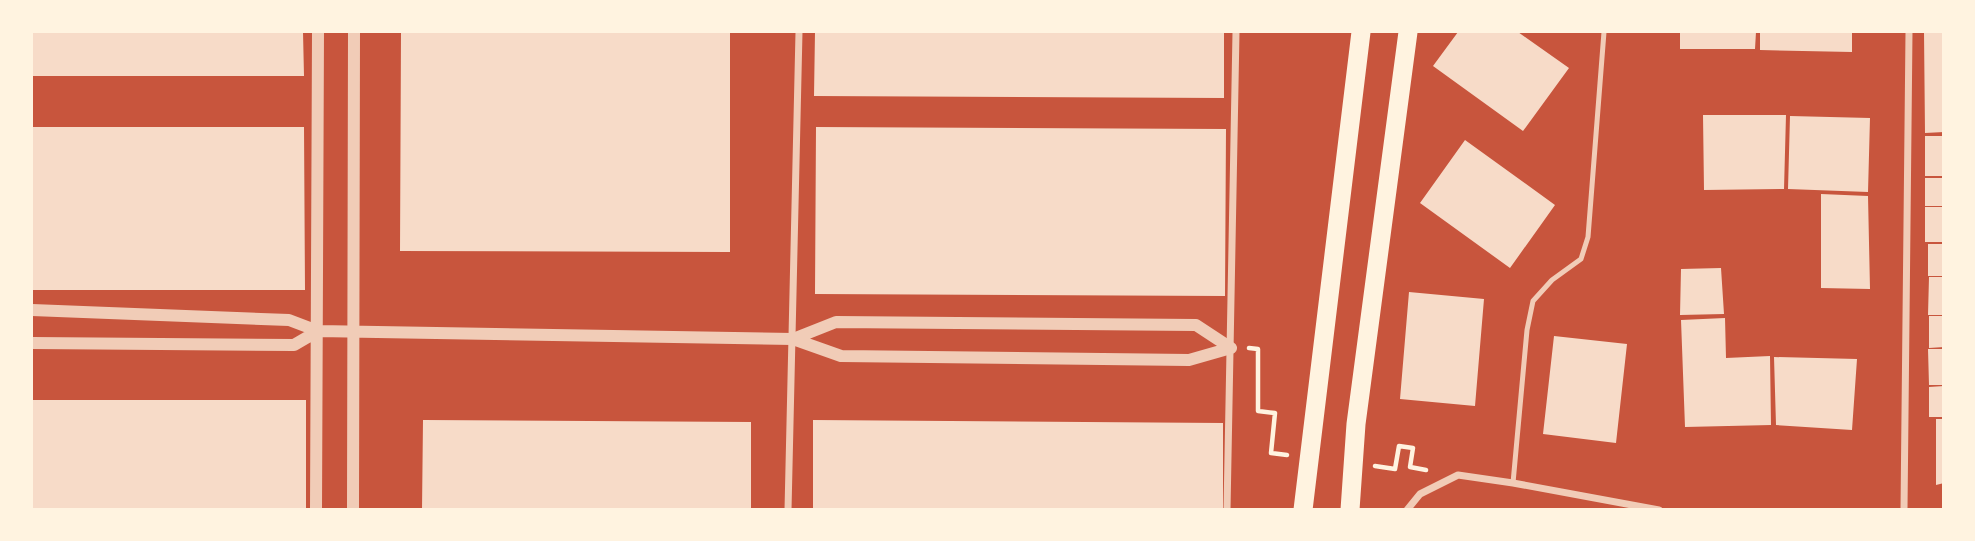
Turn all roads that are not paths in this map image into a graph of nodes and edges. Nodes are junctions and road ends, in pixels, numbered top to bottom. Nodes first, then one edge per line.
1 (318, 32) edge
2 (354, 32) edge
3 (799, 32) edge
4 (1236, 32) edge
5 (1361, 32) edge
6 (1408, 32) edge
7 (1604, 32) edge
8 (1909, 32) edge
9 (32, 310) edge
10 (318, 331) junction
11 (354, 332) junction
12 (793, 339) junction
13 (32, 343) edge
14 (1231, 348) junction
15 (1513, 482) junction
16 (316, 509) edge
17 (353, 509) edge
18 (788, 509) edge
19 (1227, 509) edge
20 (1303, 509) edge
21 (1350, 509) edge
22 (1407, 509) edge
23 (1659, 509) edge
24 (1904, 509) edge

1 - 10 street
2 - 11 street
3 - 12 street
4 - 14 street
5 - 20 highway
6 - 21 highway
7 - 15 lane
8 - 24 street
9 - 10 street
10 - 11 street
10 - 13 street
10 - 16 street
11 - 12 street
11 - 17 street
12 - 14 street
12 - 14 street
12 - 18 street
14 - 19 street
15 - 22 street
15 - 23 street

